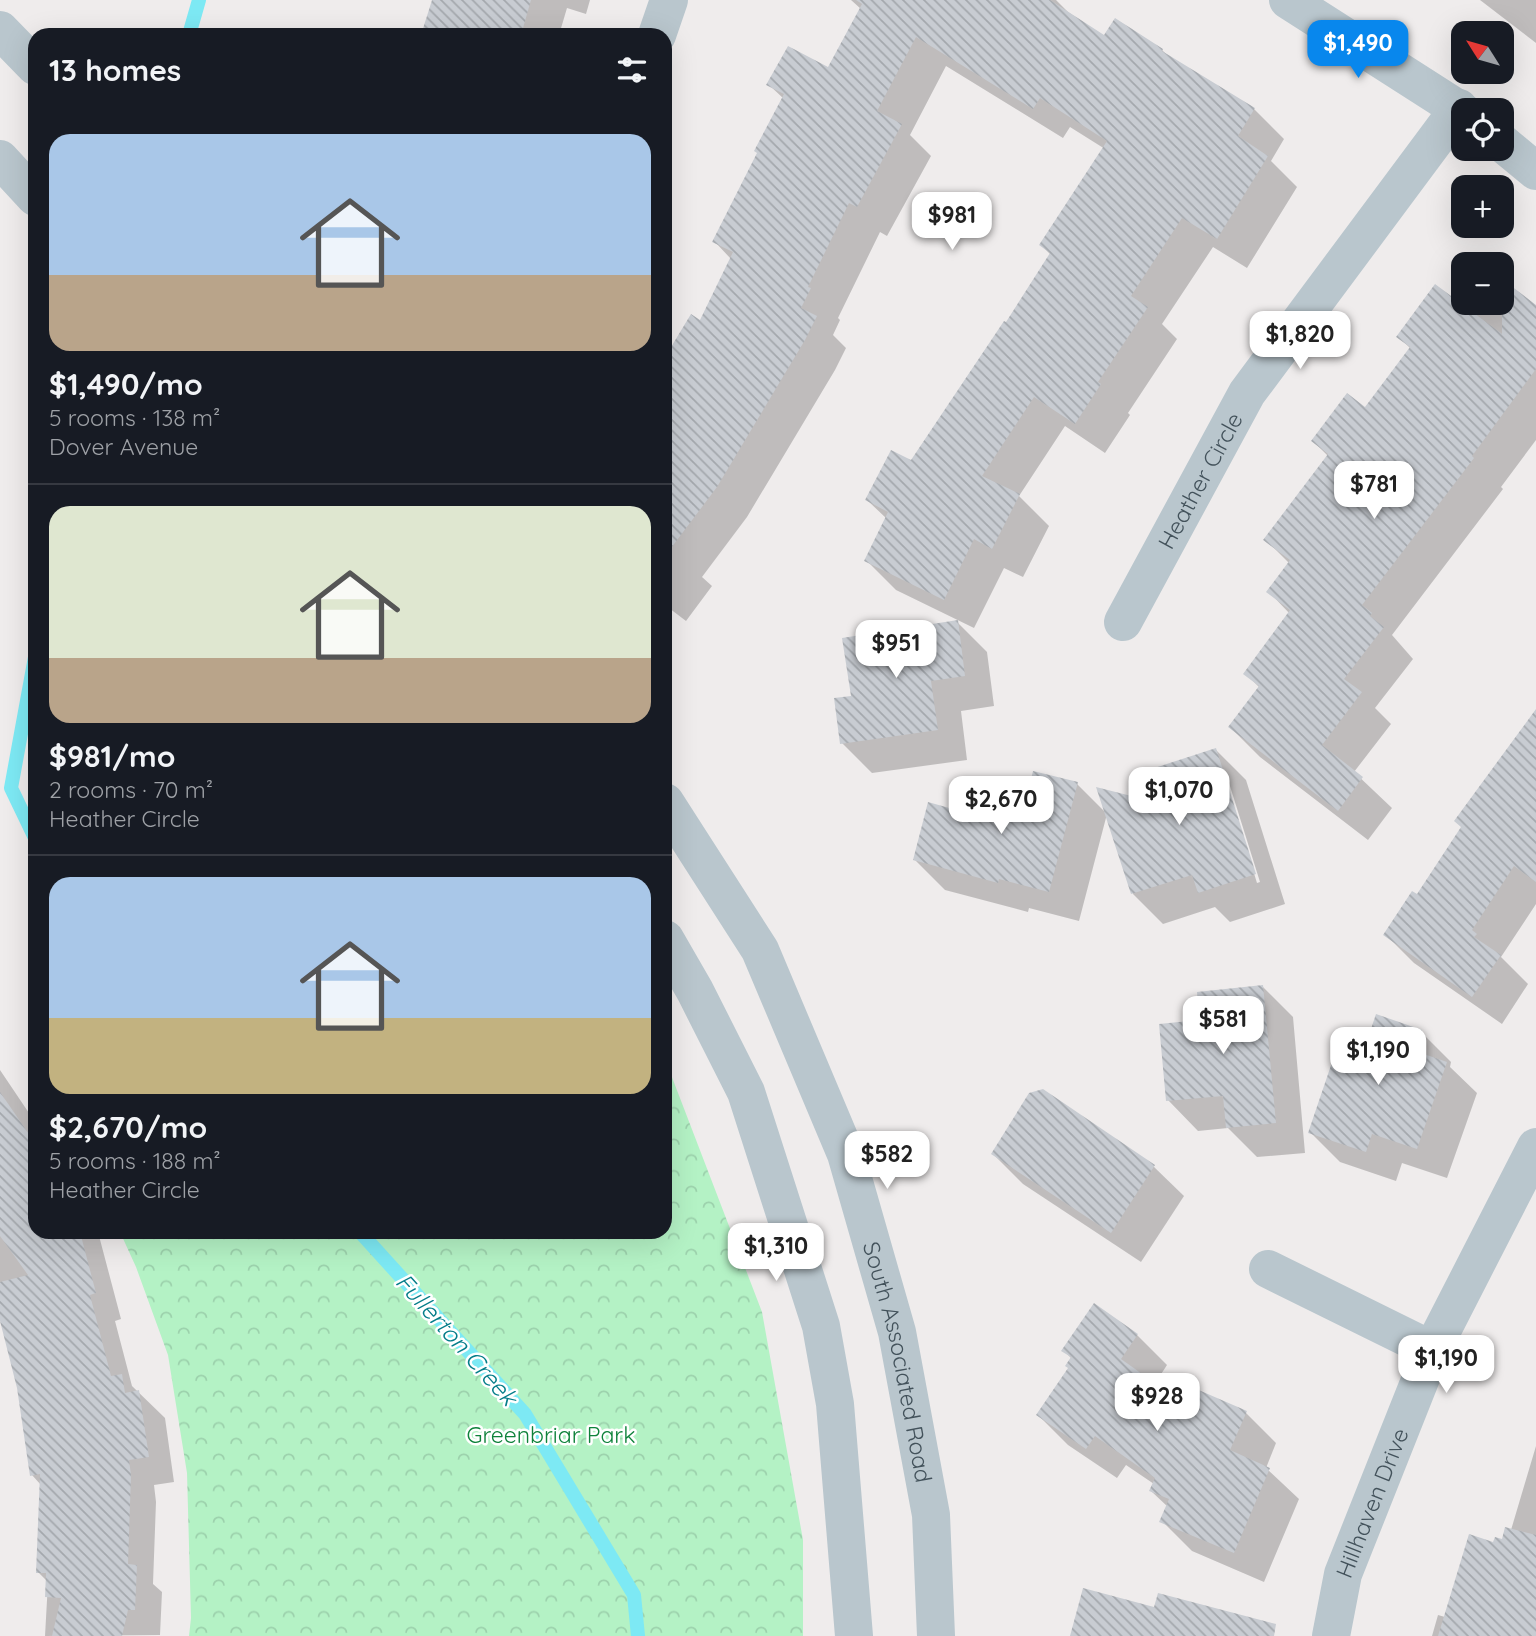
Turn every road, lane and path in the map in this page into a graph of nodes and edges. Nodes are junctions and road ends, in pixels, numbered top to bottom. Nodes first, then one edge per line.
1 (669, 0) edge
2 (1288, 0) edge
3 (659, 28) edge
4 (0, 30) edge
5 (28, 59) edge
6 (1451, 104) edge
7 (1451, 123) edge
8 (1514, 153) edge
9 (0, 159) edge
10 (1536, 171) edge
11 (28, 189) edge
12 (1123, 622) dead end
13 (672, 813) edge
14 (672, 951) edge
15 (1536, 1147) edge
16 (1268, 1269) dead end
17 (1433, 1350) junction
18 (854, 1636) edge
19 (936, 1636) edge
20 (1331, 1636) edge

1 - 3 street
2 - 6 street
4 - 5 street
7 - 12 street, Heather Circle
8 - 10 street
9 - 11 street
13 - 19 street, South Associated Road
14 - 18 street
15 - 17 street, Hillhaven Drive
16 - 17 street
17 - 20 street, Hillhaven Drive

